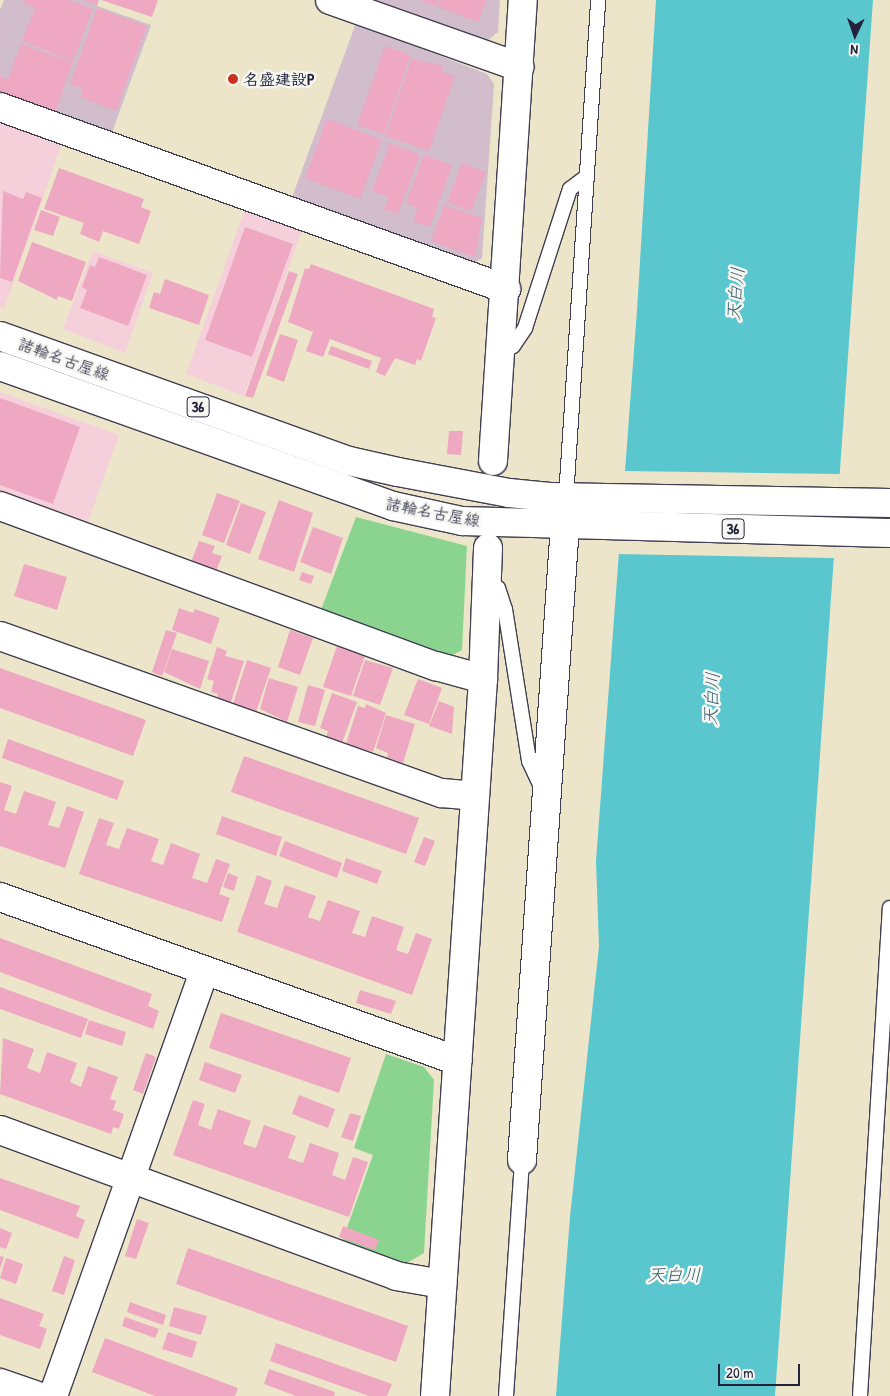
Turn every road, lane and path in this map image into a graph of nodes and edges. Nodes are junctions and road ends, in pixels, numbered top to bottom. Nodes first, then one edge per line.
1 (330, 0) edge
2 (523, 0) edge
3 (598, 0) edge
4 (519, 67) junction
5 (0, 107) edge
6 (587, 176) junction
7 (506, 289) junction
8 (0, 336) edge
9 (500, 354) junction
10 (0, 366) edge
11 (492, 461) tunnel mouth
12 (572, 498) junction
13 (890, 503) edge
14 (0, 506) edge
15 (570, 526) junction
16 (890, 533) edge
17 (488, 548) tunnel mouth
18 (486, 584) junction
19 (0, 636) edge
20 (483, 680) junction
21 (474, 796) junction
22 (545, 797) junction
23 (0, 897) edge
24 (890, 908) edge
25 (204, 971) junction
26 (458, 1061) junction
27 (0, 1130) edge
28 (522, 1160) joint
29 (130, 1177) junction
30 (442, 1284) junction
31 (0, 1382) edge
32 (37, 1396) edge
33 (53, 1396) edge
34 (435, 1396) edge
35 (506, 1396) edge
36 (860, 1396) edge

1 - 4 street
2 - 4 street
3 - 6 lane
4 - 7 street
5 - 7 street
6 - 9 lane
6 - 12 lane
7 - 9 street
8 - 12 street, 諸輪名古屋線 / 36
9 - 11 street
10 - 15 street, 諸輪名古屋線 / 36
12 - 13 street, 諸輪名古屋線 / 36
14 - 20 street
15 - 16 street, 諸輪名古屋線 / 36
15 - 22 street
17 - 18 street
18 - 20 street
18 - 22 lane
19 - 21 street
20 - 21 street
21 - 26 street
22 - 28 street
23 - 25 street
24 - 36 lane
25 - 26 street
25 - 29 street
26 - 30 street
27 - 29 street
28 - 35 lane
29 - 30 street
29 - 33 street
30 - 34 street
31 - 32 street

